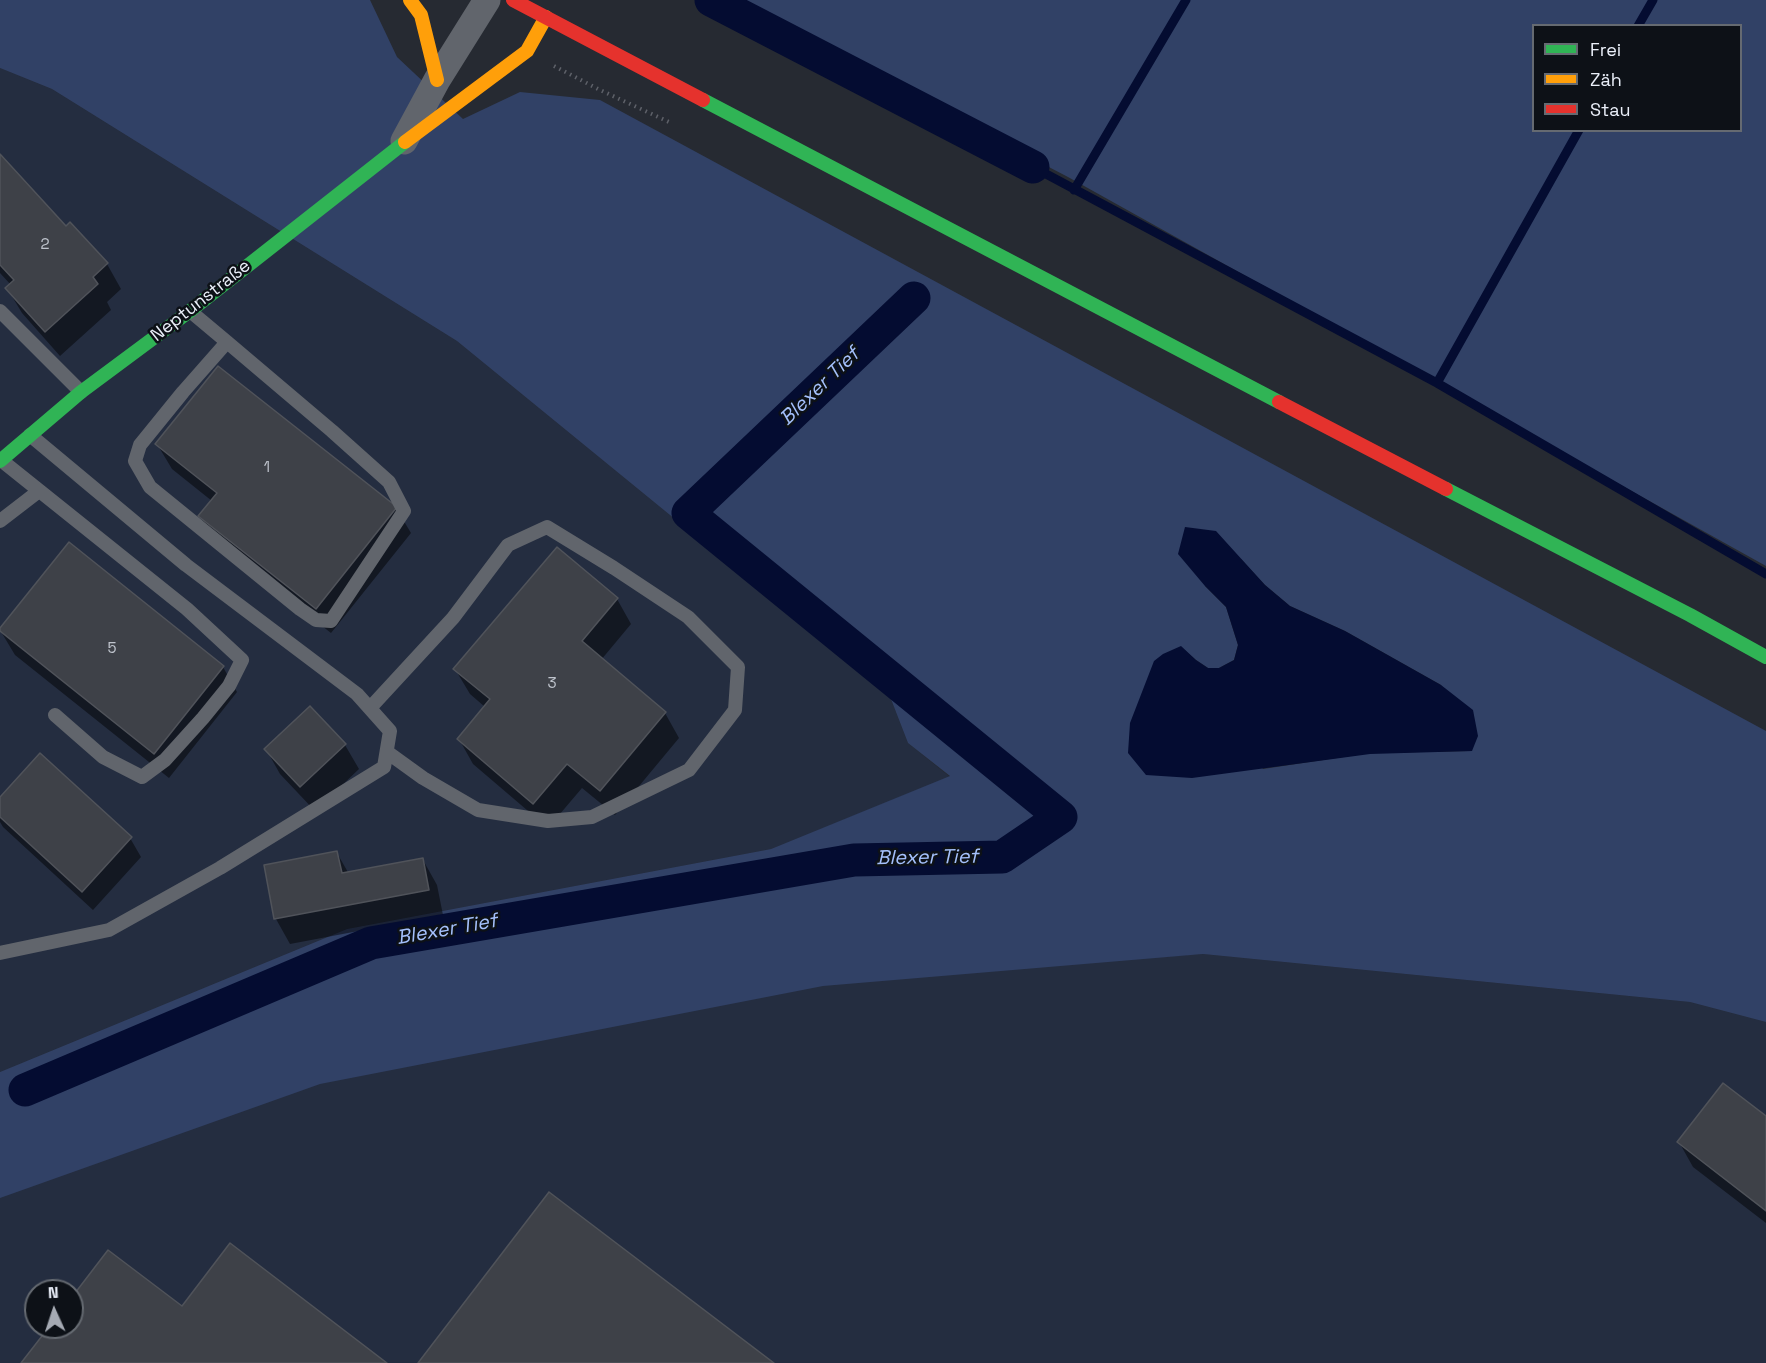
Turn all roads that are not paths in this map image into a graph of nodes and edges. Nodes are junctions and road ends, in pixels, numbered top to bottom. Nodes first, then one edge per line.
1 (410, 0) edge
2 (487, 0) edge
3 (513, 0) edge
4 (546, 17) junction
5 (437, 80) junction
6 (403, 143) junction
7 (0, 311) edge
8 (190, 312) junction
9 (227, 342) junction
10 (81, 392) junction
11 (30, 435) junction
12 (0, 460) edge
13 (39, 491) junction
14 (0, 521) edge
15 (1766, 657) edge
16 (370, 708) junction
17 (55, 715) dead end
18 (387, 752) junction
19 (0, 953) edge

1 - 5 main road
2 - 5 street, Neptunstraße
3 - 4 main road
4 - 6 main road, Neptunstraße
4 - 15 main road
5 - 6 street, Neptunstraße
6 - 8 main road, Neptunstraße
7 - 10 lane
8 - 9 lane
8 - 10 main road, Neptunstraße
9 - 9 lane
10 - 11 main road, Neptunstraße
11 - 12 main road, Neptunstraße
11 - 16 lane
12 - 13 lane
13 - 14 lane
13 - 17 lane
16 - 18 lane
16 - 18 lane
18 - 19 lane

